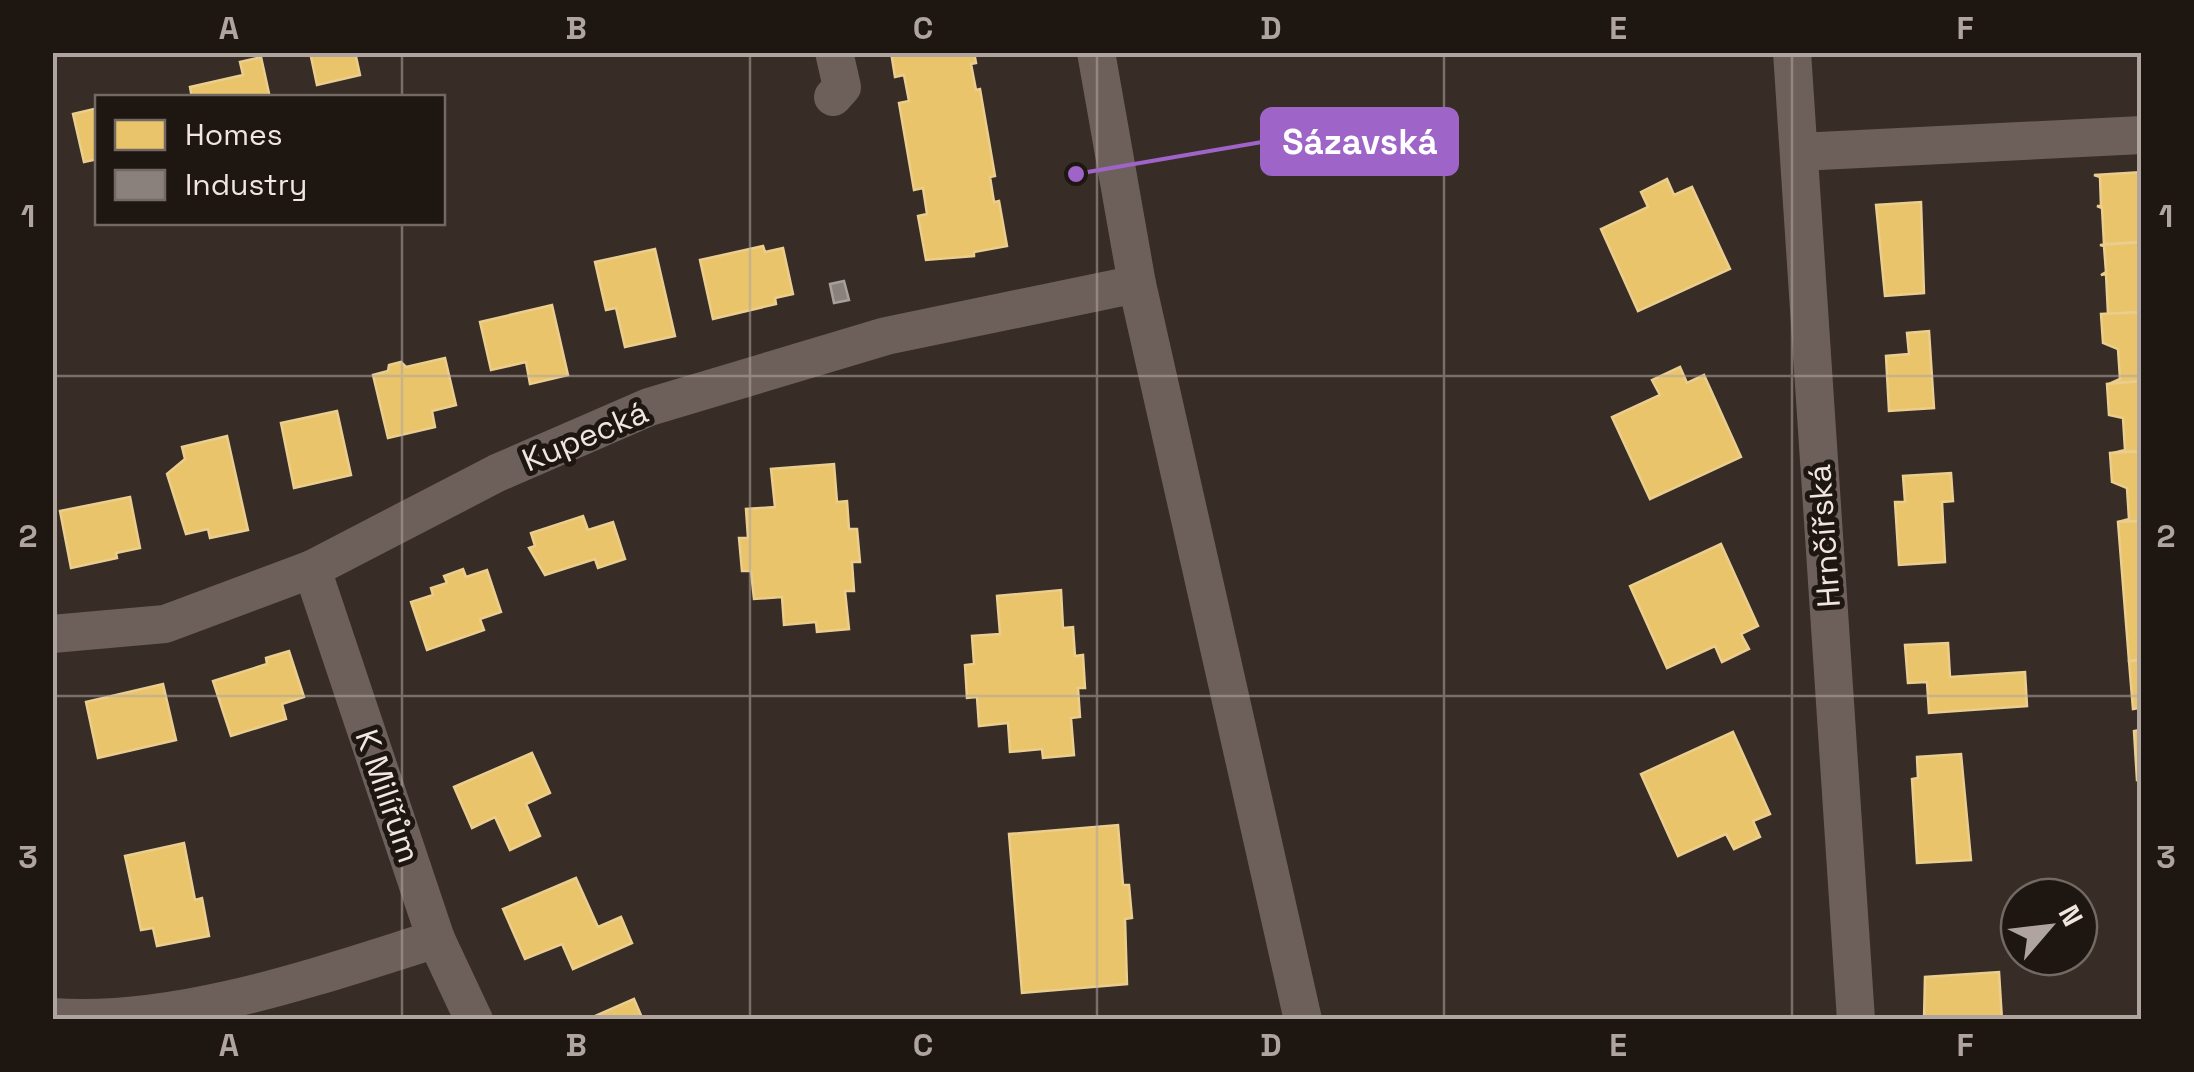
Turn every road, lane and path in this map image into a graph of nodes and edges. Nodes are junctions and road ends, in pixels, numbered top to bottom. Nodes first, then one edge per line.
1 (834, 52) edge
2 (1096, 52) edge
3 (1792, 52) edge
4 (833, 97) dead end
5 (2142, 135) edge
6 (1799, 152) junction
7 (1137, 284) junction
8 (312, 569) junction
9 (52, 634) edge
10 (436, 939) junction
11 (52, 1016) edge
12 (474, 1020) edge
13 (1302, 1020) edge
14 (1856, 1020) edge

1 - 4 street
2 - 7 street
3 - 6 street, Hrnčířská
5 - 6 street
6 - 14 street, Hrnčířská
7 - 8 street, Kupecká
7 - 13 street
8 - 9 street, Kupecká
8 - 10 street, K Milířům
10 - 11 street
10 - 12 street, K Milířům

